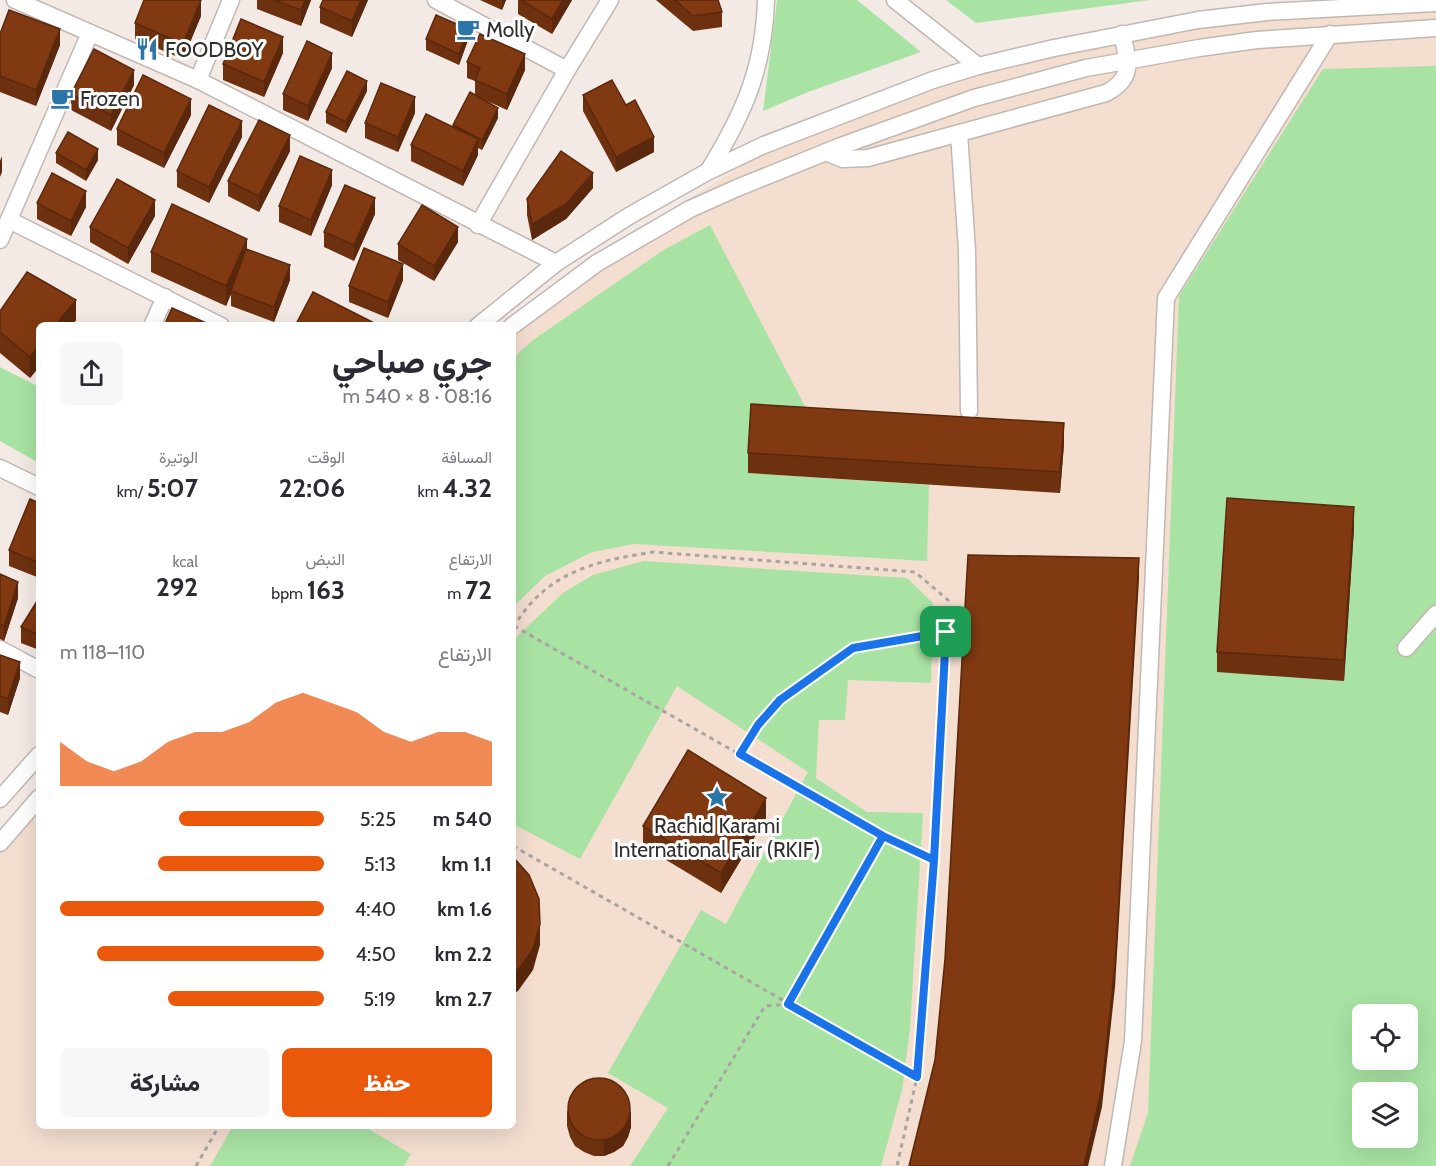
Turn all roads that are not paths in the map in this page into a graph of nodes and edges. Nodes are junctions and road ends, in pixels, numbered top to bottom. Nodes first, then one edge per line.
1 (15, 0) edge
2 (231, 0) edge
3 (436, 0) edge
4 (610, 0) edge
5 (766, 0) edge
6 (895, 0) edge
7 (1430, 2) edge
8 (1432, 28) edge
9 (90, 33) junction
10 (1122, 34) junction
11 (1330, 34) junction
12 (1127, 60) junction
13 (978, 66) junction
14 (567, 70) junction
15 (198, 80) junction
16 (959, 133) junction
17 (826, 152) junction
18 (707, 172) junction
19 (9, 220) junction
20 (478, 225) junction
21 (0, 240) edge
22 (556, 263) junction
23 (165, 297) junction
24 (154, 322) edge
25 (213, 322) edge
26 (483, 322) edge
27 (516, 323) edge
28 (969, 411) dead end
29 (0, 468) edge
30 (36, 486) edge
31 (1436, 614) edge
32 (1406, 648) dead end
33 (0, 649) edge
34 (36, 668) edge
35 (36, 758) edge
36 (0, 799) edge
37 (36, 801) edge
38 (0, 843) edge
39 (1113, 1166) edge

1 - 9 street
2 - 15 street
3 - 14 street
4 - 14 street
5 - 18 street
6 - 13 street
7 - 8 street
7 - 10 street
8 - 11 street
9 - 15 street
9 - 19 street
10 - 12 street
10 - 13 street
11 - 12 street
11 - 39 street
12 - 16 street
12 - 17 street
13 - 18 street
14 - 20 street
15 - 20 street
16 - 17 street
16 - 28 street
17 - 27 street
18 - 22 street
19 - 21 street
19 - 23 street
20 - 22 street
22 - 26 street
23 - 24 street
23 - 25 street
29 - 30 street
31 - 32 street
33 - 34 street
35 - 36 street
37 - 38 street

